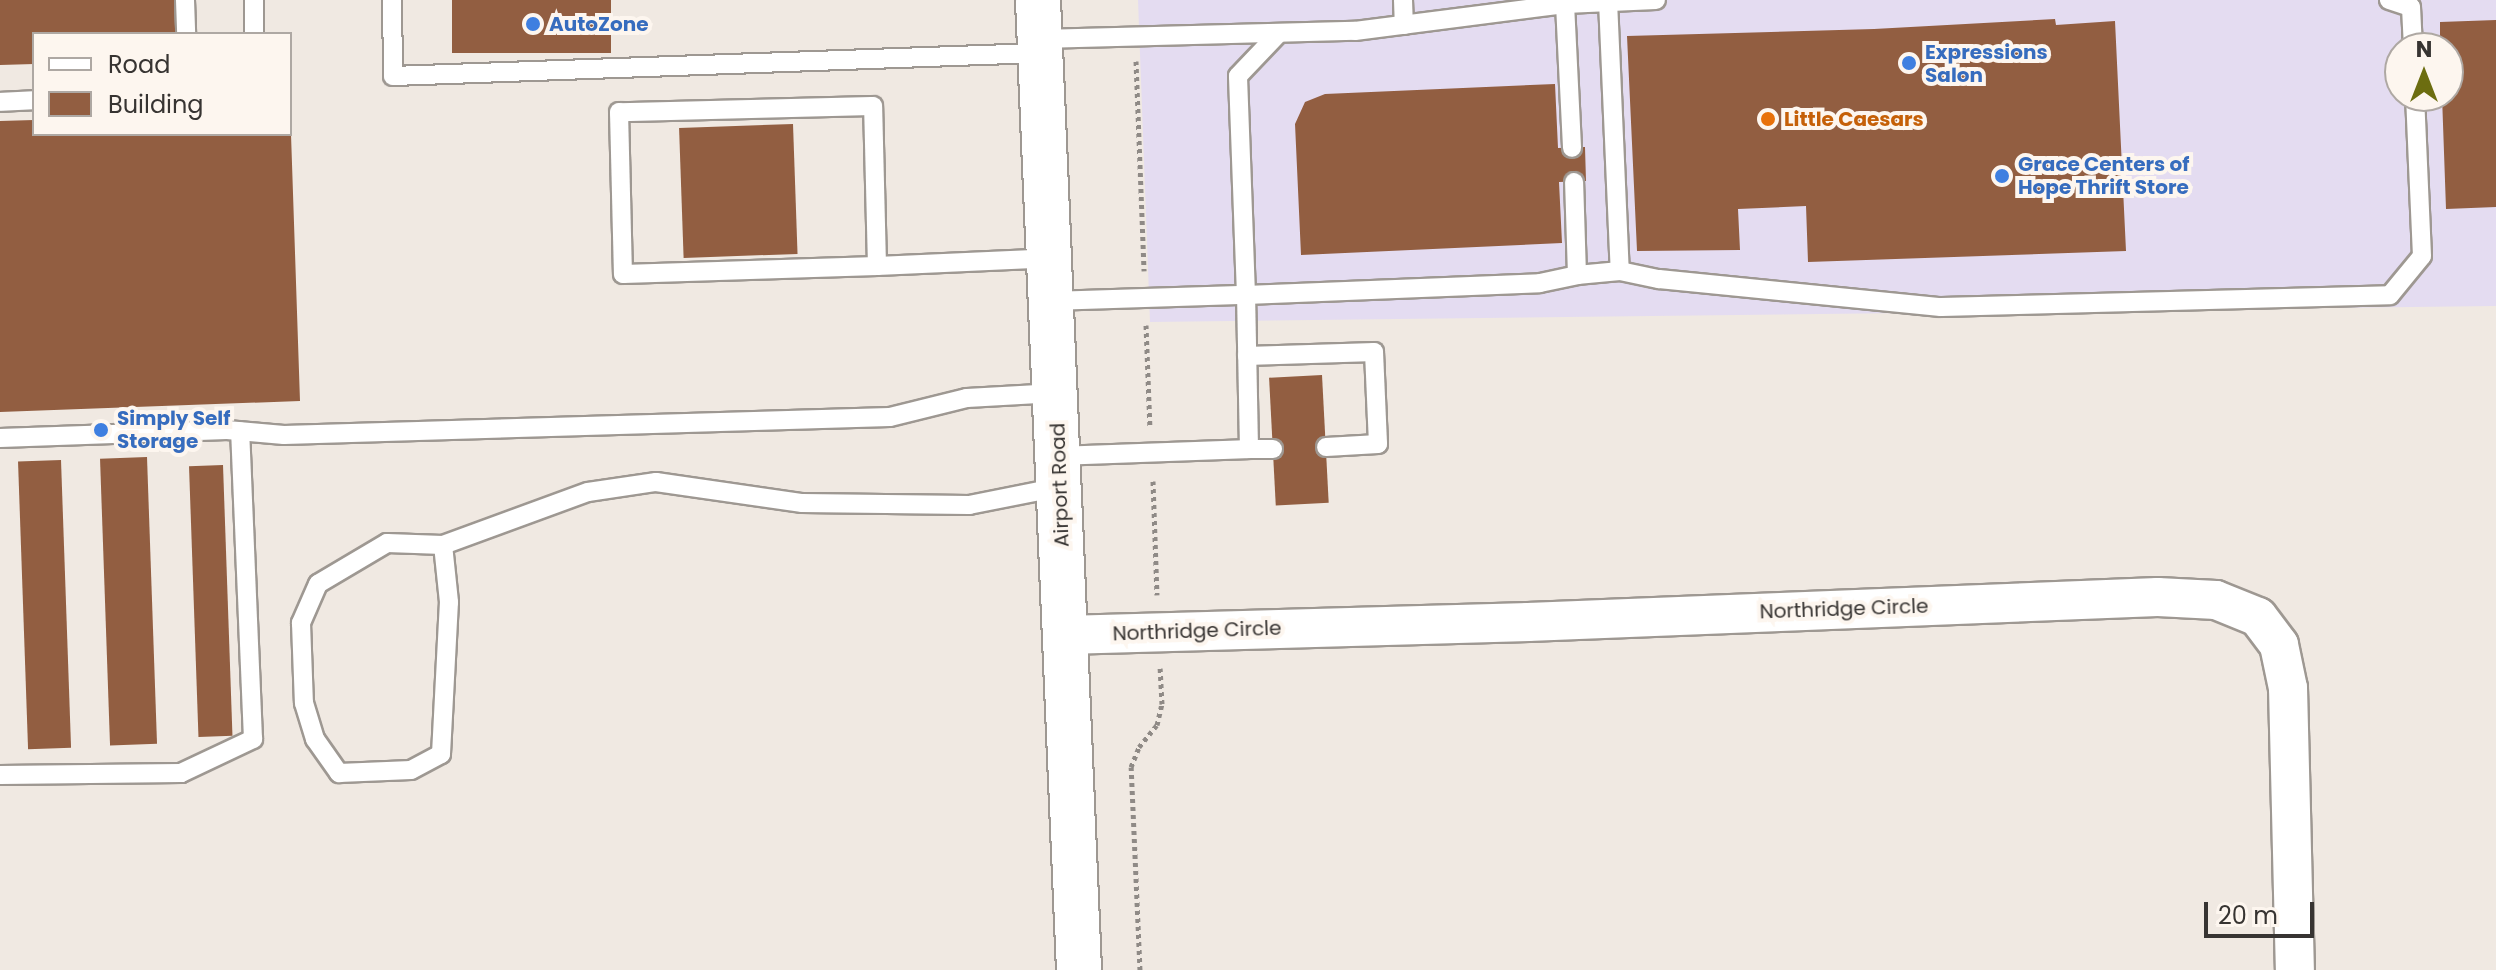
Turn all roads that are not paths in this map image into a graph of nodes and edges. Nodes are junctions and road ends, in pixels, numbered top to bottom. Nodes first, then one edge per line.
1 (185, 0) edge
2 (254, 0) edge
3 (392, 0) edge
4 (1403, 0) edge
5 (1618, 0) edge
6 (1656, 0) edge
7 (2389, 0) edge
8 (1608, 1) edge
9 (1565, 4) junction
10 (1404, 25) junction
11 (1039, 31) edge
12 (186, 32) edge
13 (254, 32) edge
14 (2412, 32) edge
15 (1278, 34) junction
16 (32, 100) edge
17 (0, 102) edge
18 (2416, 112) edge
19 (1572, 148) dead end
20 (1574, 182) dead end
21 (1050, 258) junction
22 (877, 266) junction
23 (1620, 271) junction
24 (1577, 275) junction
25 (1246, 295) junction
26 (1051, 301) junction
27 (1247, 356) junction
28 (1056, 393) junction
29 (240, 431) junction
30 (0, 438) edge
31 (1326, 447) dead end
32 (1249, 449) junction
33 (1273, 449) dead end
34 (1059, 472) junction
35 (443, 545) junction
36 (1066, 635) junction
37 (0, 775) edge
38 (1079, 970) edge
39 (2295, 970) edge

1 - 12 lane
2 - 13 lane
3 - 11 lane
4 - 10 lane
5 - 6 lane
5 - 8 lane
7 - 14 lane
8 - 9 lane
8 - 23 lane
9 - 10 lane
9 - 19 lane
10 - 15 lane
11 - 15 lane
11 - 21 street, Airport Road
15 - 25 lane
16 - 17 lane
18 - 23 lane
20 - 24 lane
21 - 22 lane
21 - 26 street, Airport Road
22 - 22 lane
23 - 24 lane
24 - 25 lane
25 - 26 lane
25 - 27 lane
26 - 28 street, Airport Road
27 - 31 lane
27 - 32 lane
28 - 29 lane
28 - 34 street, Airport Road
29 - 30 lane
29 - 37 lane
32 - 33 lane
32 - 34 lane
34 - 35 lane
34 - 36 street, Airport Road
35 - 35 lane
36 - 38 street, Airport Road
36 - 39 street, Northridge Circle

